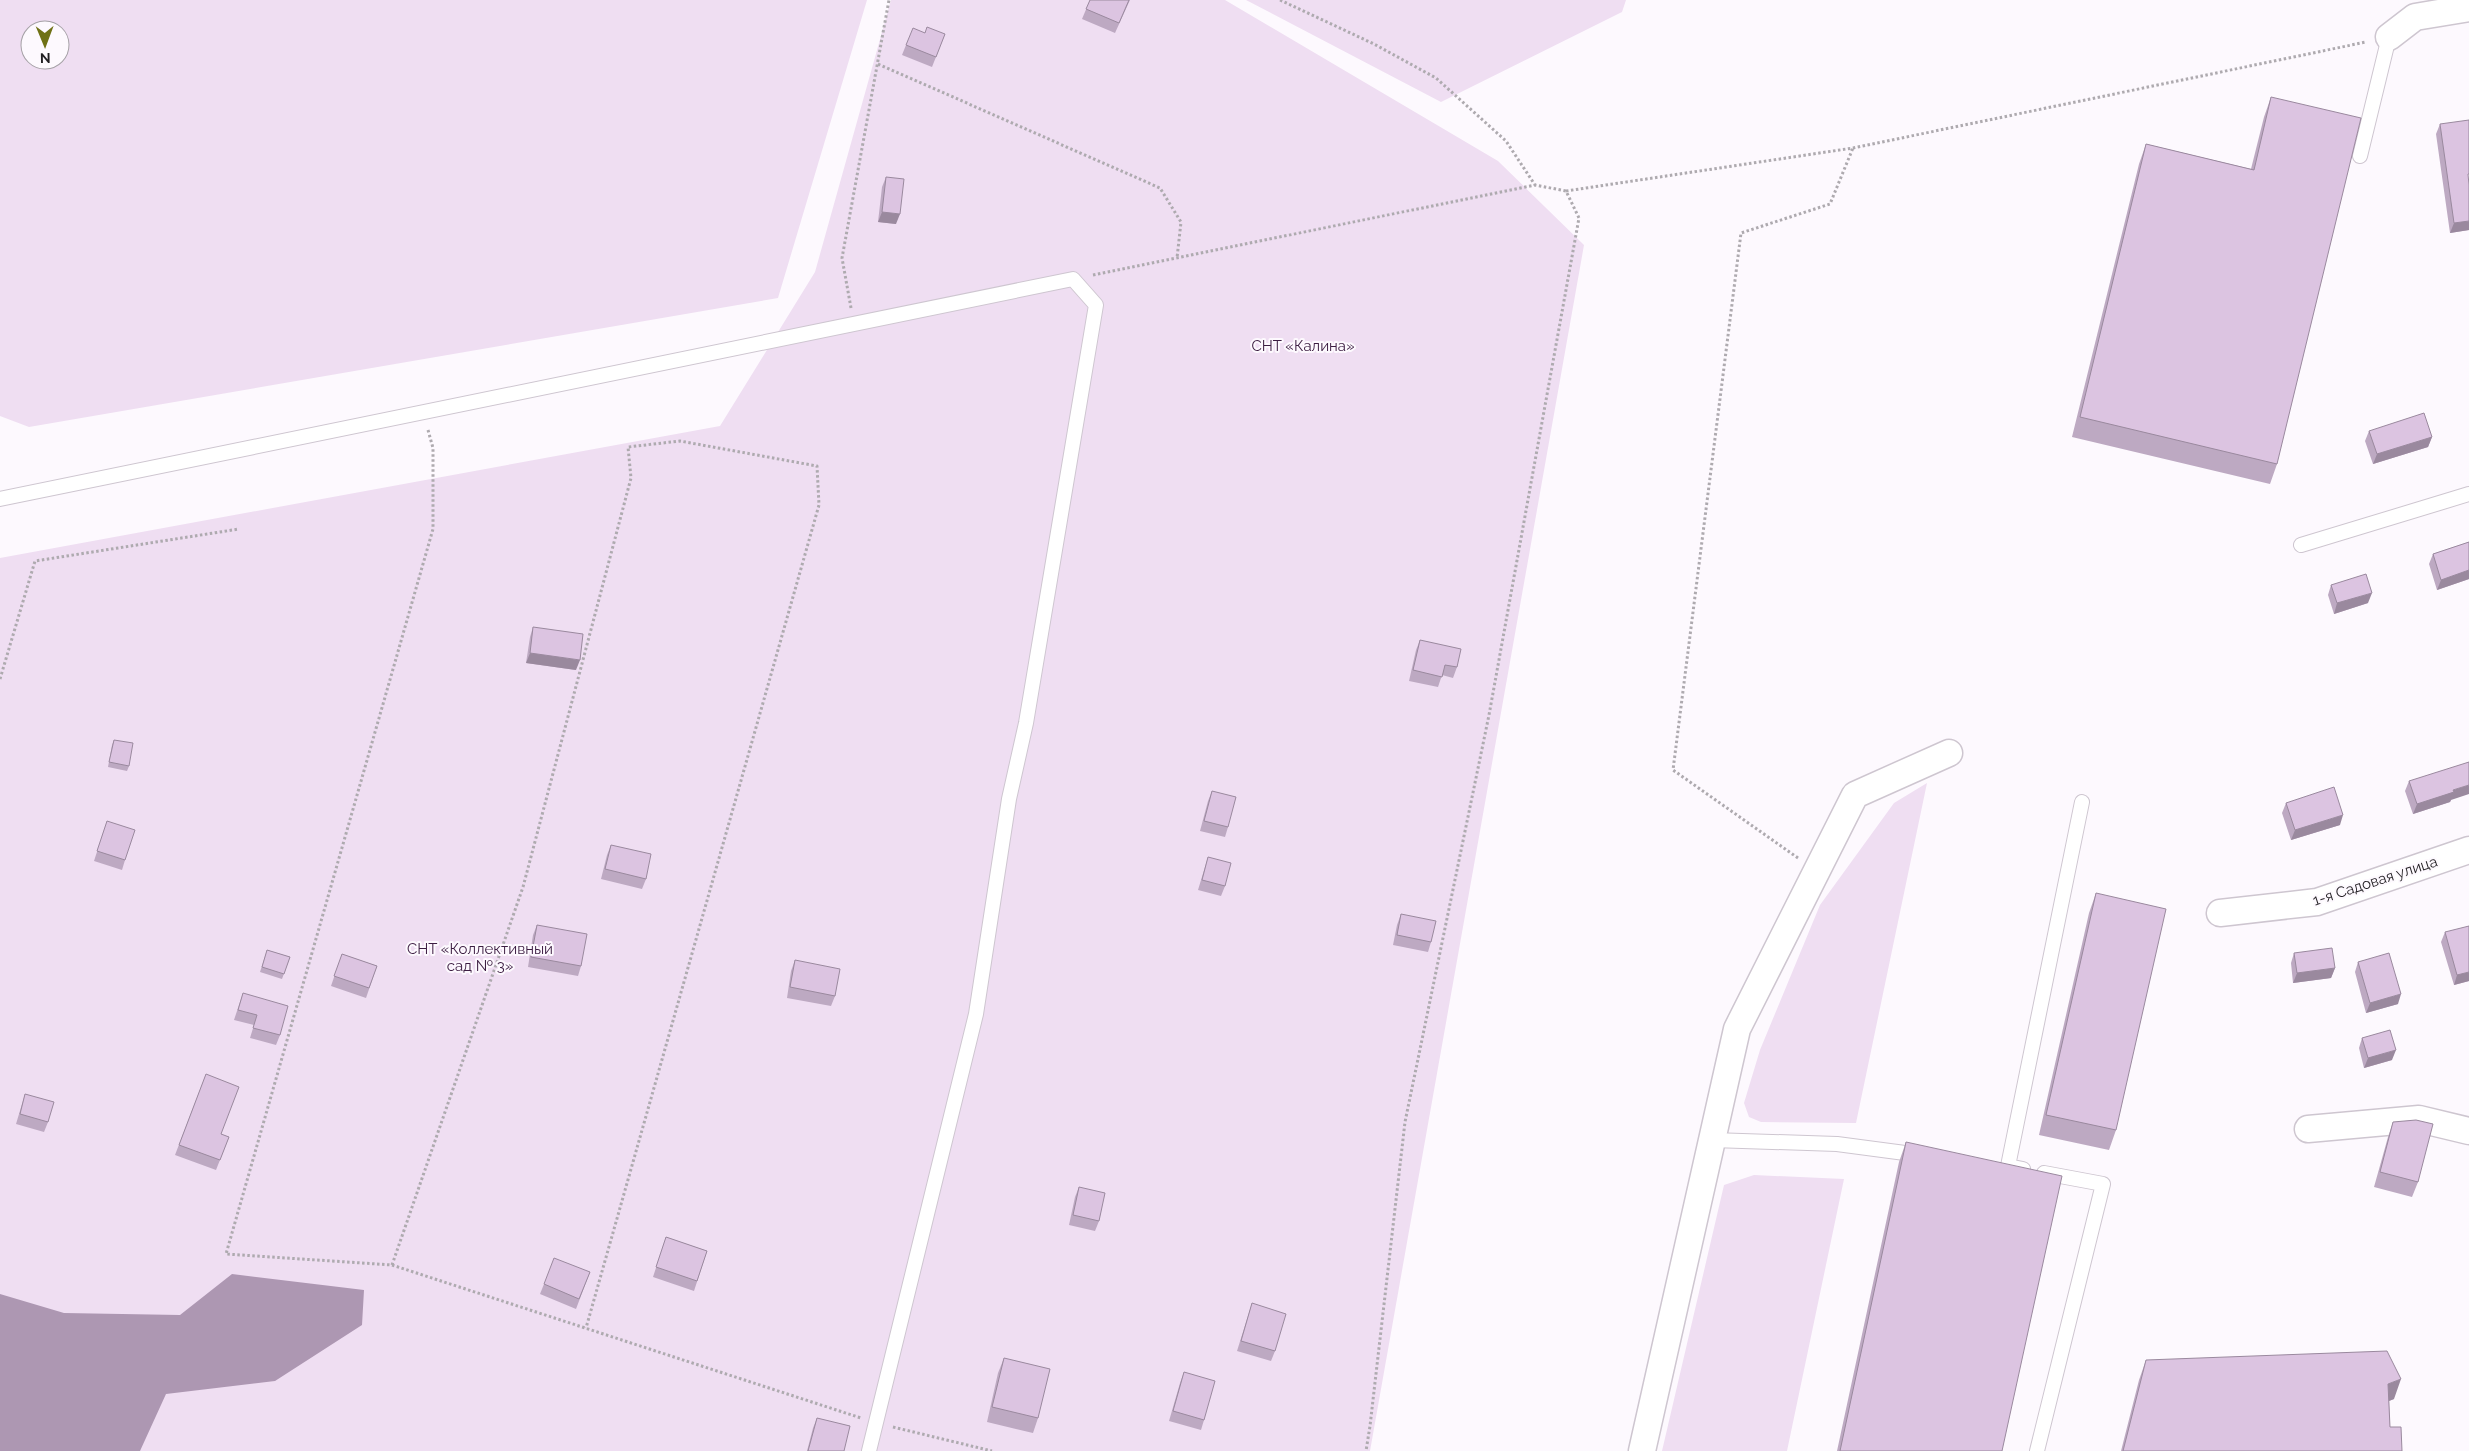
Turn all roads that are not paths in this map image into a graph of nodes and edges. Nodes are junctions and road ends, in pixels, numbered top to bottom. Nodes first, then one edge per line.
1 (2469, 8) edge
2 (2389, 37) joint
3 (2360, 156) dead end
4 (2469, 494) edge
5 (0, 499) edge
6 (2301, 545) dead end
7 (1949, 752) dead end
8 (2082, 802) dead end
9 (2469, 850) edge
10 (2220, 913) dead end
11 (2308, 1129) dead end
12 (2469, 1131) edge
13 (1712, 1140) junction
14 (1932, 1156) edge
15 (869, 1451) edge
16 (1642, 1451) edge
17 (2037, 1451) edge

1 - 2 street
2 - 3 lane
4 - 6 lane
5 - 15 lane
7 - 13 street
8 - 17 lane
9 - 10 street, 1-я Садовая улица
11 - 12 street
13 - 14 lane
13 - 16 street

